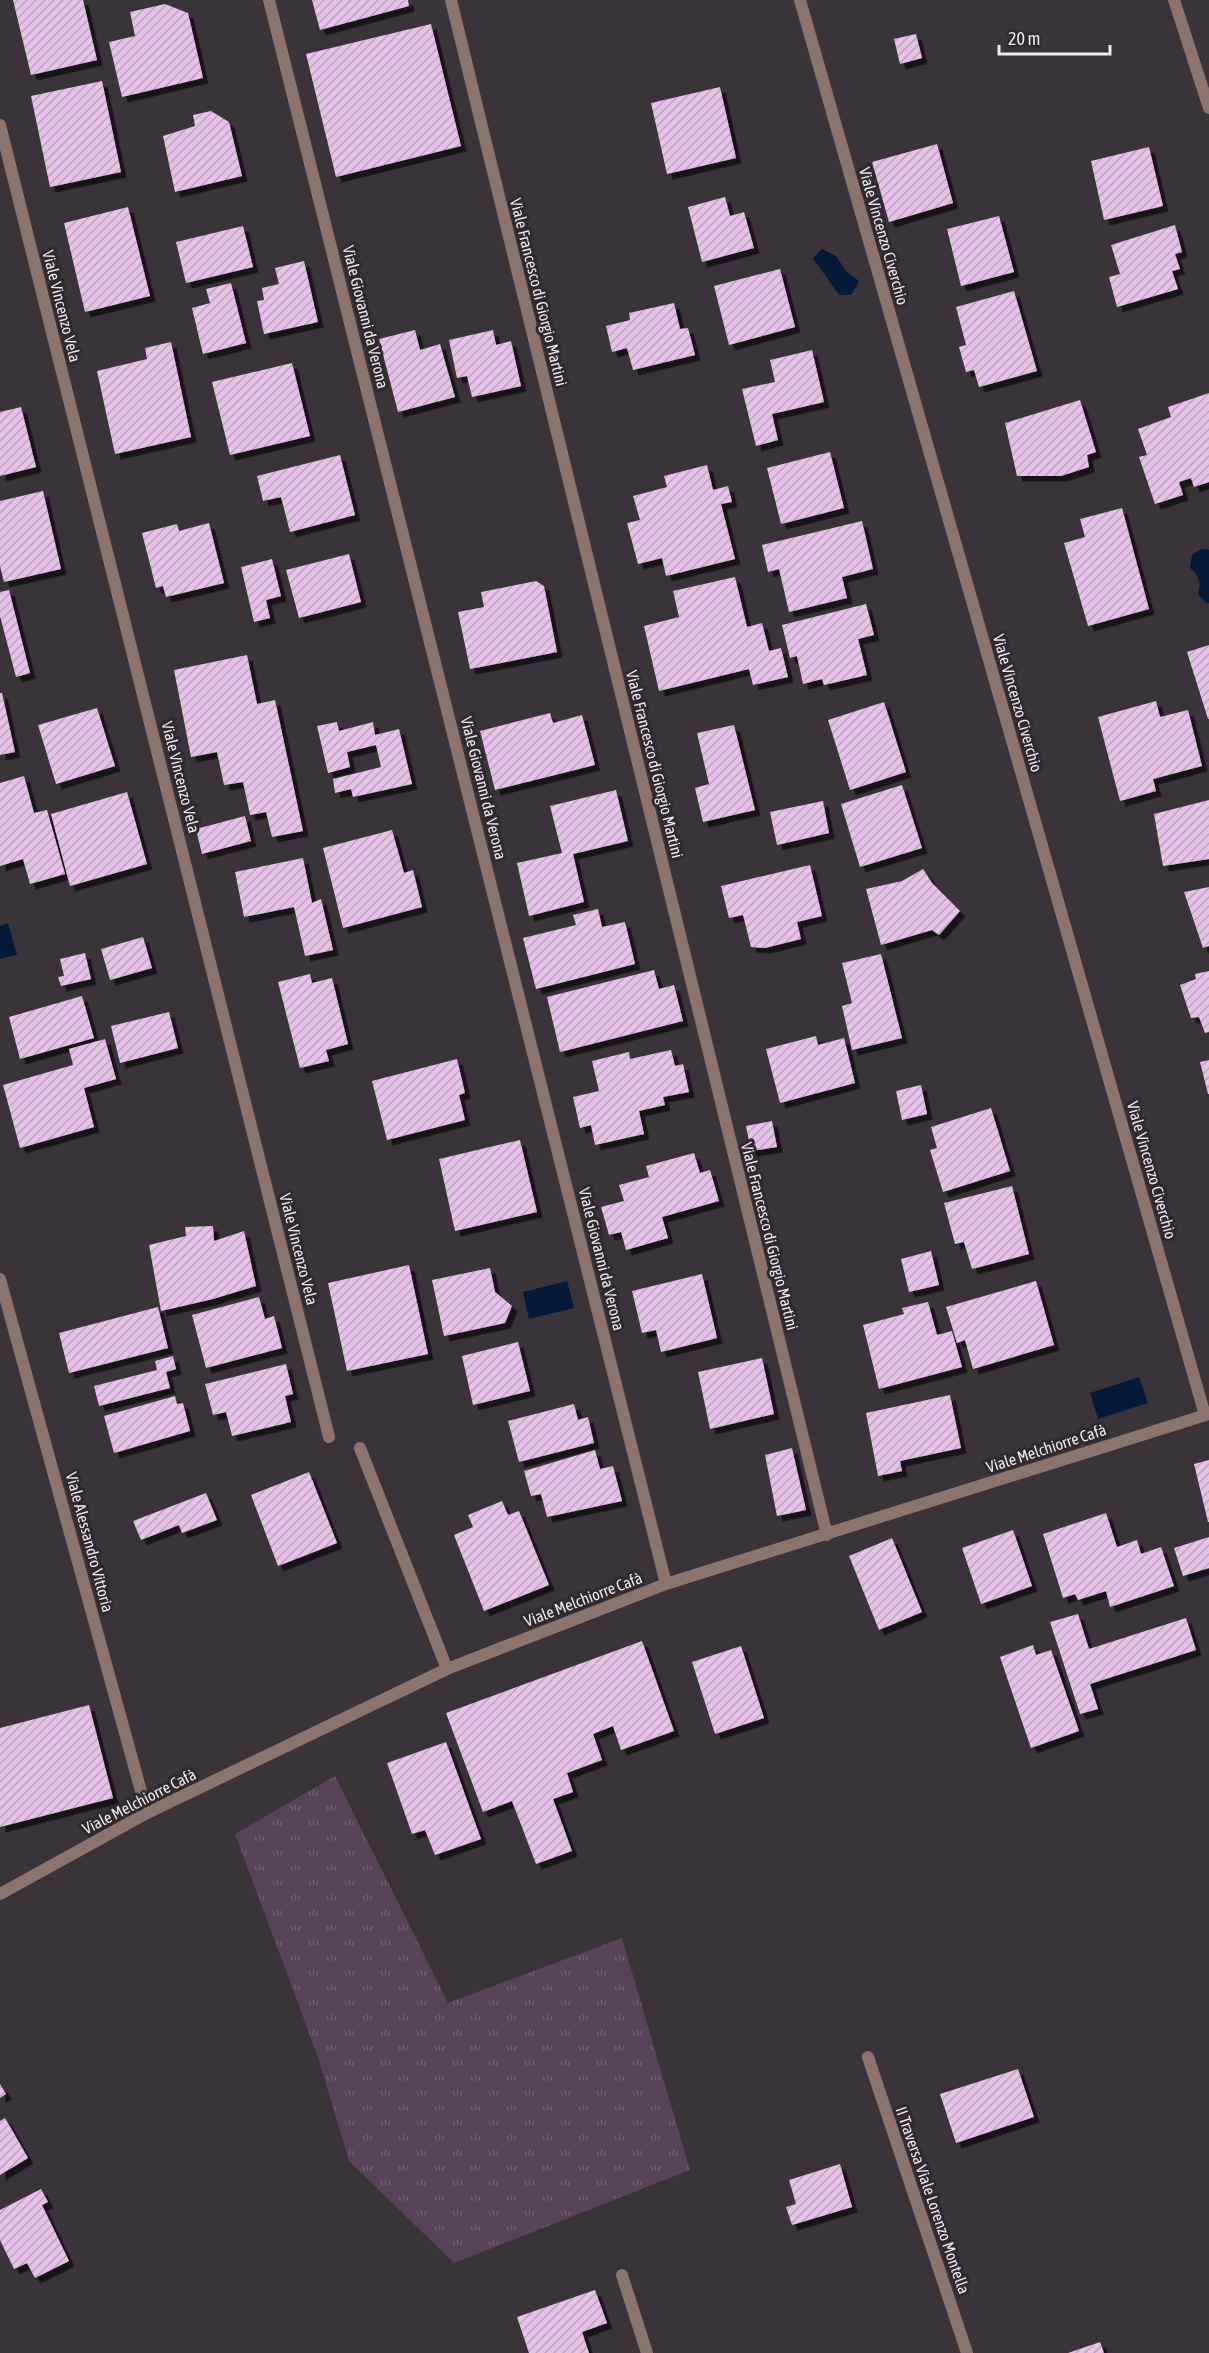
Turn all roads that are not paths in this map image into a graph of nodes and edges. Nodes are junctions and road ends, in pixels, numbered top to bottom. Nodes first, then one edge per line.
1 (270, 0) edge
2 (451, 0) edge
3 (800, 0) edge
4 (1174, 0) edge
5 (1209, 108) edge
6 (0, 126) edge
7 (0, 1279) edge
8 (1207, 1414) edge
9 (329, 1437) dead end
10 (360, 1448) dead end
11 (827, 1535) junction
12 (666, 1584) junction
13 (447, 1669) junction
14 (147, 1814) junction
15 (0, 1894) edge
16 (868, 2057) dead end
17 (622, 2276) dead end
18 (647, 2353) edge
19 (967, 2353) edge

1 - 12 street, Viale Giovanni da Verona
2 - 11 street, Viale Francesco di Giorgio Martini
3 - 8 street, Viale Vincenzo Civerchio
4 - 5 street
6 - 9 street, Viale Vincenzo Vela
7 - 14 street, Viale Alessandro Vittoria
8 - 11 street, Viale Melchiorre Cafà
10 - 13 street
11 - 12 street, Viale Melchiorre Cafà
12 - 13 street, Viale Melchiorre Cafà
13 - 14 street, Viale Melchiorre Cafà
14 - 15 street, Viale Melchiorre Cafà
16 - 19 street, II Traversa Viale Lorenzo Montella
17 - 18 street

